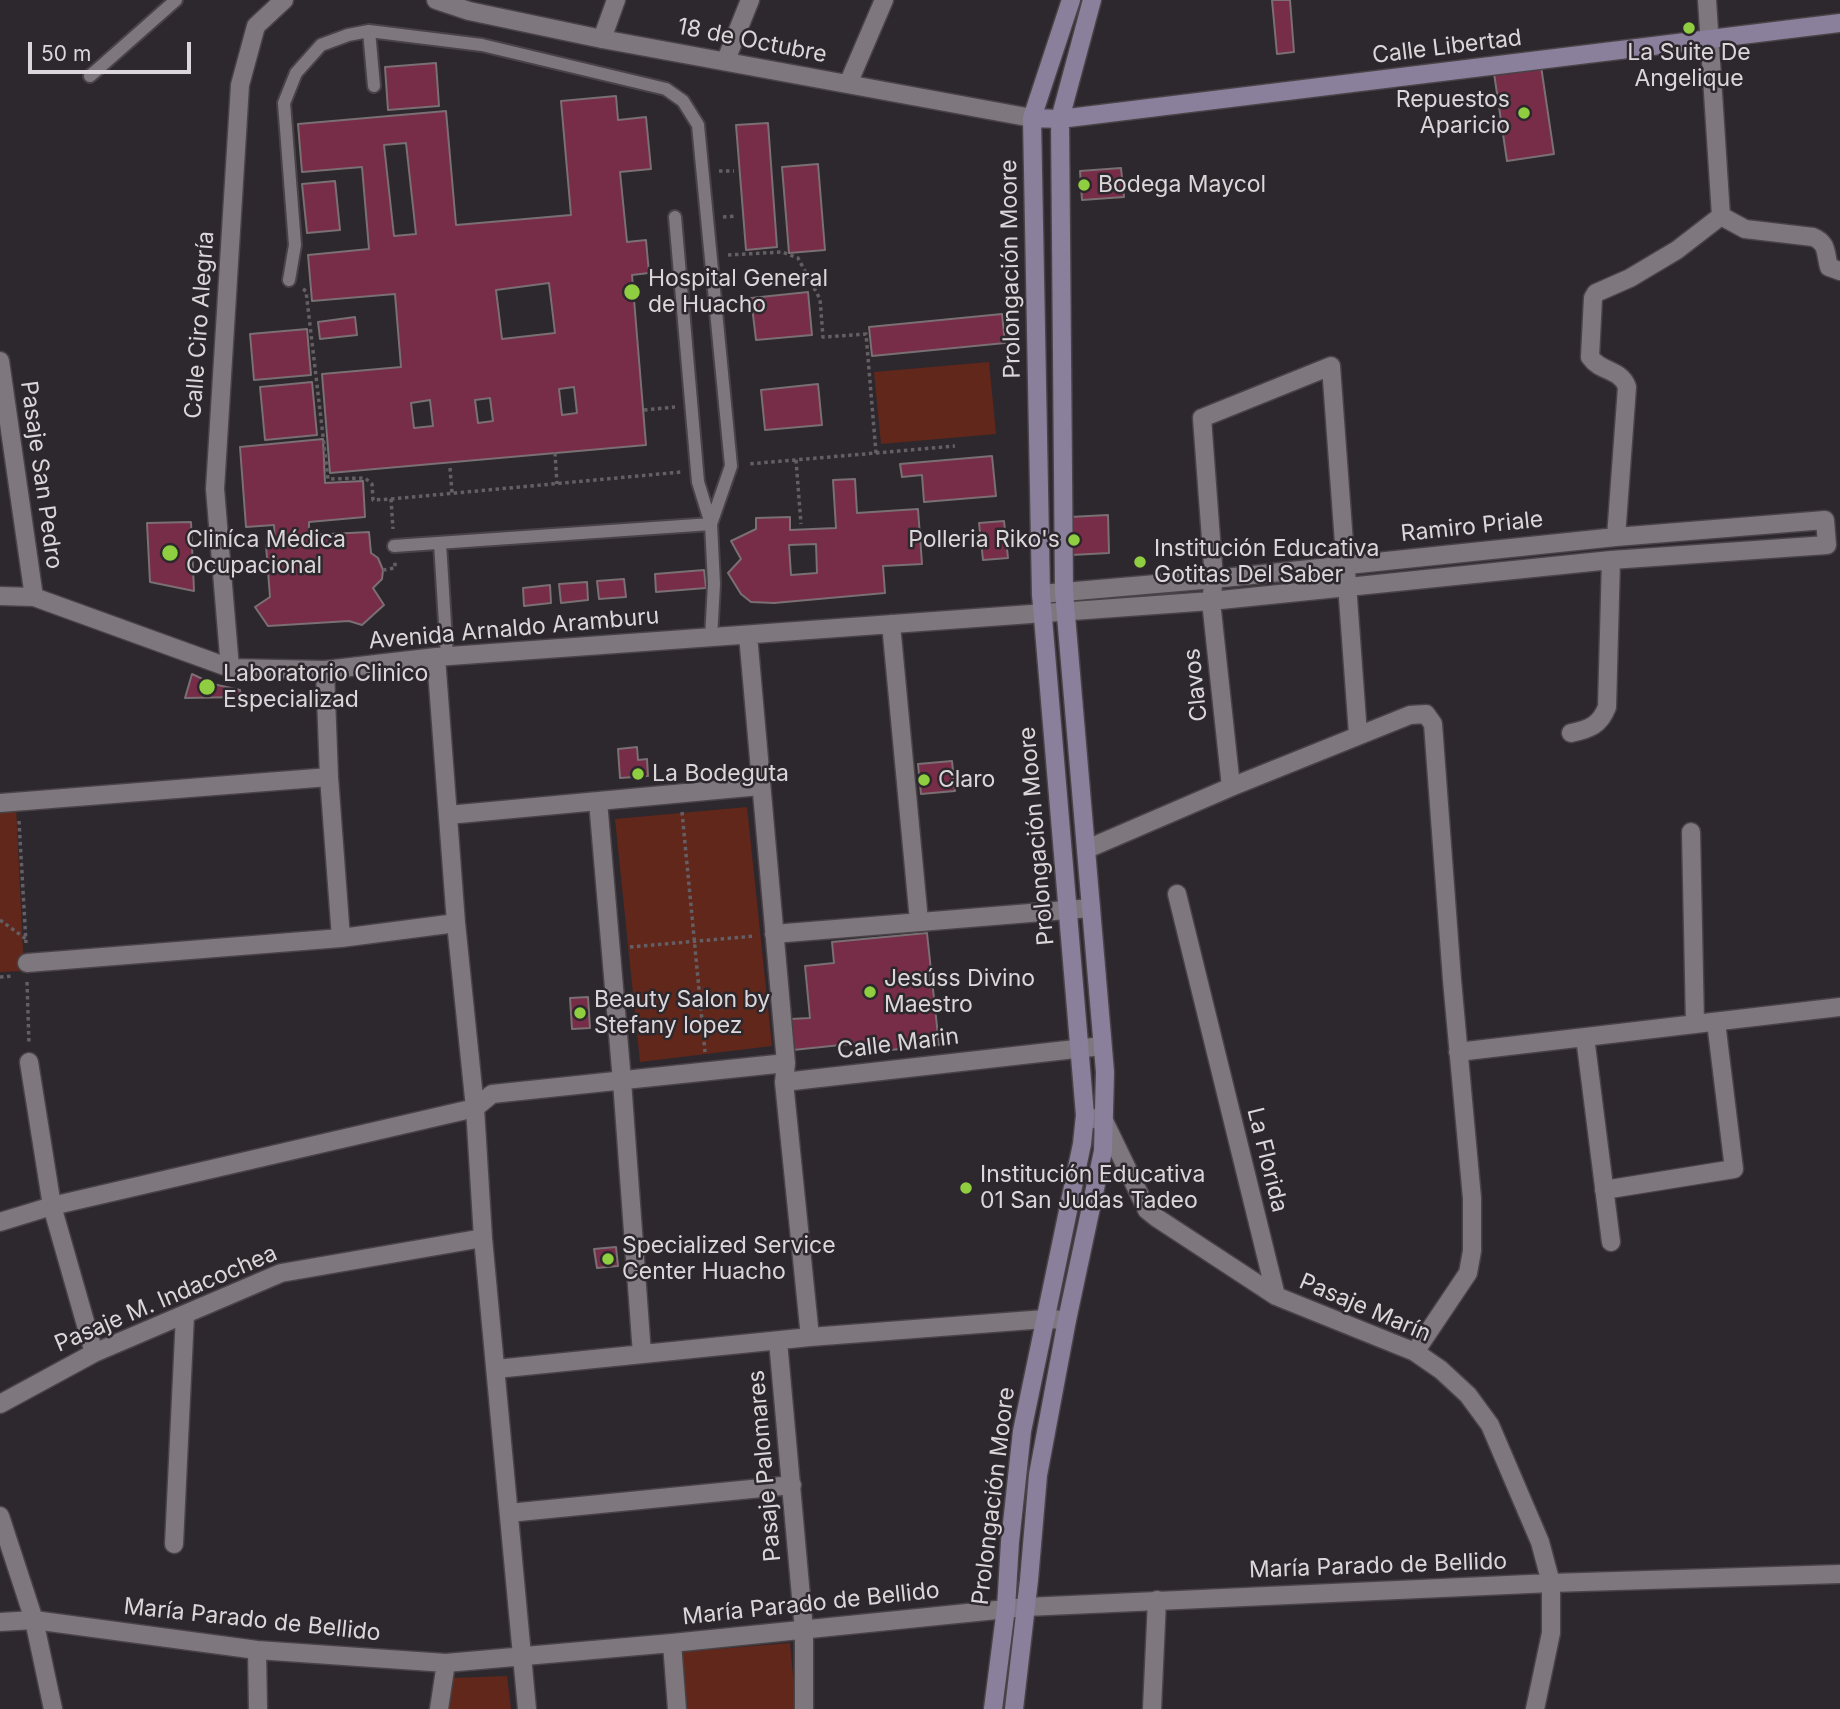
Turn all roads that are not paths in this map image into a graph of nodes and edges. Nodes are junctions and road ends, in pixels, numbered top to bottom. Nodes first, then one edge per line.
1 (176, 0) edge
2 (284, 0) edge
3 (436, 0) edge
4 (616, 0) edge
5 (750, 0) edge
6 (884, 0) edge
7 (1071, 0) edge
8 (1092, 0) edge
9 (1707, 0) edge
10 (472, 6) edge
11 (1840, 23) edge
12 (369, 31) junction
13 (602, 38) junction
14 (1709, 39) junction
15 (726, 60) junction
16 (90, 76) dead end
17 (849, 84) junction
18 (374, 86) dead end
19 (1032, 118) junction
20 (1060, 119) junction
21 (1721, 216) junction
22 (675, 217) dead end
23 (1840, 271) edge
24 (289, 280) road end
25 (0, 361) edge
26 (711, 524) junction
27 (1616, 537) junction
28 (440, 543) junction
29 (394, 546) road end
30 (1611, 560) junction
31 (1346, 566) junction
32 (1214, 579) junction
33 (1347, 588) junction
34 (1064, 592) junction
35 (1041, 594) junction
36 (0, 596) edge
37 (34, 597) junction
38 (1211, 601) junction
39 (1065, 611) junction
40 (1043, 613) junction
41 (891, 624) junction
42 (748, 635) junction
43 (711, 638) junction
44 (442, 656) junction
45 (230, 668) junction
46 (325, 670) junction
47 (1571, 733) dead end
48 (1358, 734) junction
49 (329, 777) junction
50 (760, 786) junction
51 (1231, 787) junction
52 (598, 801) junction
53 (9, 802) edge
54 (448, 815) junction
55 (1691, 832) dead end
56 (1087, 849) junction
57 (1177, 894) dead end
58 (1091, 908) junction
59 (1069, 911) junction
60 (919, 921) junction
61 (456, 923) junction
62 (774, 934) junction
63 (341, 938) junction
64 (27, 963) road end
65 (1840, 1007) edge
66 (1716, 1022) junction
67 (1695, 1024) junction
68 (1584, 1037) junction
69 (1102, 1046) junction
70 (1079, 1048) junction
71 (1458, 1052) junction
72 (29, 1062) road end
73 (786, 1063) junction
74 (622, 1081) junction
75 (784, 1082) junction
76 (475, 1108) junction
77 (1085, 1115) junction
78 (1105, 1123) junction
79 (1604, 1190) junction
80 (52, 1206) junction
81 (0, 1222) edge
82 (483, 1238) junction
83 (1611, 1242) dead end
84 (1276, 1296) junction
85 (185, 1315) junction
86 (1045, 1319) junction
87 (1066, 1320) junction
88 (810, 1337) junction
89 (778, 1341) junction
90 (1415, 1352) junction
91 (94, 1353) junction
92 (642, 1354) junction
93 (496, 1368) junction
94 (0, 1404) edge
95 (792, 1485) junction
96 (509, 1513) junction
97 (0, 1516) edge
98 (174, 1544) dead end
99 (1840, 1574) edge
100 (1551, 1583) junction
101 (1157, 1600) junction
102 (1026, 1607) junction
103 (1006, 1608) junction
104 (34, 1620) junction
105 (0, 1622) edge
106 (804, 1630) junction
107 (672, 1643) junction
108 (257, 1650) junction
109 (522, 1657) junction
110 (446, 1663) junction
111 (52, 1709) edge
112 (258, 1709) edge
113 (439, 1709) edge
114 (527, 1709) edge
115 (677, 1709) edge
116 (804, 1709) edge
117 (993, 1709) edge
118 (1014, 1709) edge
119 (1152, 1709) edge
120 (1535, 1709) edge

1 - 16 lane
2 - 45 street, Calle Ciro Alegría
3 - 10 street, 18 de Octubre
4 - 13 street
5 - 15 street
6 - 17 street
7 - 19 street, Prolongación Moore
8 - 20 street, Prolongación Moore
9 - 14 street
10 - 13 street, 18 de Octubre
11 - 14 street, Calle Libertad
12 - 18 lane
12 - 24 lane
12 - 26 lane
13 - 15 street, 18 de Octubre
14 - 20 street, Calle Libertad
14 - 21 street
15 - 17 street, 18 de Octubre
17 - 19 street, 18 de Octubre
19 - 20 street, 18 de Octubre
19 - 35 street, Prolongación Moore
20 - 34 street, Prolongación Moore
21 - 23 street
21 - 27 street
22 - 26 lane
25 - 37 street, Pasaje San Pedro
26 - 28 lane
26 - 43 lane
27 - 30 street, Ramiro Priale
27 - 31 street, Ramiro Priale
28 - 29 lane
28 - 44 lane
30 - 33 street, Ramiro Priale
30 - 47 street
31 - 32 street, Ramiro Priale
31 - 32 street, Clavos
31 - 33 street
32 - 34 street, Ramiro Priale
32 - 38 street, Clavos
33 - 38 street, Ramiro Priale
33 - 48 street
34 - 35 street, Ramiro Priale
34 - 39 street, Prolongación Moore
35 - 40 street, Prolongación Moore
36 - 37 street, Avenida Arnaldo Aramburu
37 - 45 street, Avenida Arnaldo Aramburu
38 - 39 street, Ramiro Priale
38 - 51 street, Clavos
39 - 40 street, Ramiro Priale
39 - 56 street, Prolongación Moore
40 - 41 street, Avenida Arnaldo Aramburu
40 - 59 street, Prolongación Moore
41 - 42 street, Avenida Arnaldo Aramburu
41 - 60 street
42 - 43 street, Avenida Arnaldo Aramburu
42 - 50 street
43 - 44 street, Avenida Arnaldo Aramburu
44 - 46 street, Avenida Arnaldo Aramburu
44 - 54 street
45 - 46 street, Avenida Arnaldo Aramburu
46 - 49 street
48 - 51 street
48 - 71 street
49 - 53 street
49 - 63 street
50 - 52 street
50 - 62 street
51 - 56 street
52 - 54 street
52 - 74 street
54 - 61 street
55 - 67 street
56 - 58 street, Prolongación Moore
57 - 84 street, La Florida
58 - 59 street
58 - 69 street, Prolongación Moore
59 - 60 street
59 - 70 street, Prolongación Moore
60 - 62 street
61 - 63 street
61 - 76 street
62 - 73 street
63 - 64 street
65 - 66 street
66 - 67 street
66 - 79 street
67 - 68 street
68 - 71 street
68 - 79 street
69 - 70 street, Calle Marin
69 - 78 street, Prolongación Moore
70 - 75 street, Calle Marin
70 - 77 street, Prolongación Moore
71 - 90 street
72 - 80 street
73 - 74 street
73 - 75 street
74 - 76 street
74 - 92 street
75 - 88 street
76 - 80 street
76 - 82 street
77 - 78 street
77 - 86 street, Prolongación Moore
78 - 84 street, Pasaje Marín
78 - 87 street, Prolongación Moore
79 - 83 street
80 - 81 street
80 - 91 street
82 - 85 street, Pasaje M. Indacochea
82 - 93 street
84 - 90 street, Pasaje Marín
85 - 91 street, Pasaje M. Indacochea
85 - 98 street
86 - 87 street
86 - 88 street
86 - 103 street, Prolongación Moore
87 - 102 street, Prolongación Moore
88 - 89 street
89 - 92 street
89 - 95 street, Pasaje Palomares
90 - 100 street, Pasaje Marín
91 - 94 street, Pasaje M. Indacochea
92 - 93 street
93 - 96 street
95 - 96 street
95 - 106 street, Pasaje Palomares
96 - 109 street
97 - 104 street
99 - 100 street, María Parado de Bellido
100 - 101 street, María Parado de Bellido
100 - 120 street, Pasaje Marín
101 - 102 street, María Parado de Bellido
101 - 119 street
102 - 103 street, María Parado de Bellido
102 - 118 street, Prolongación Moore
103 - 106 street, María Parado de Bellido
103 - 117 street, Prolongación Moore
104 - 105 street, María Parado de Bellido
104 - 108 street, María Parado de Bellido
104 - 111 street
106 - 107 street, María Parado de Bellido
106 - 116 street, Pasaje Palomares
107 - 109 street, María Parado de Bellido
107 - 115 street
108 - 110 street, María Parado de Bellido
108 - 112 street
109 - 110 street, María Parado de Bellido
109 - 114 street
110 - 113 street

